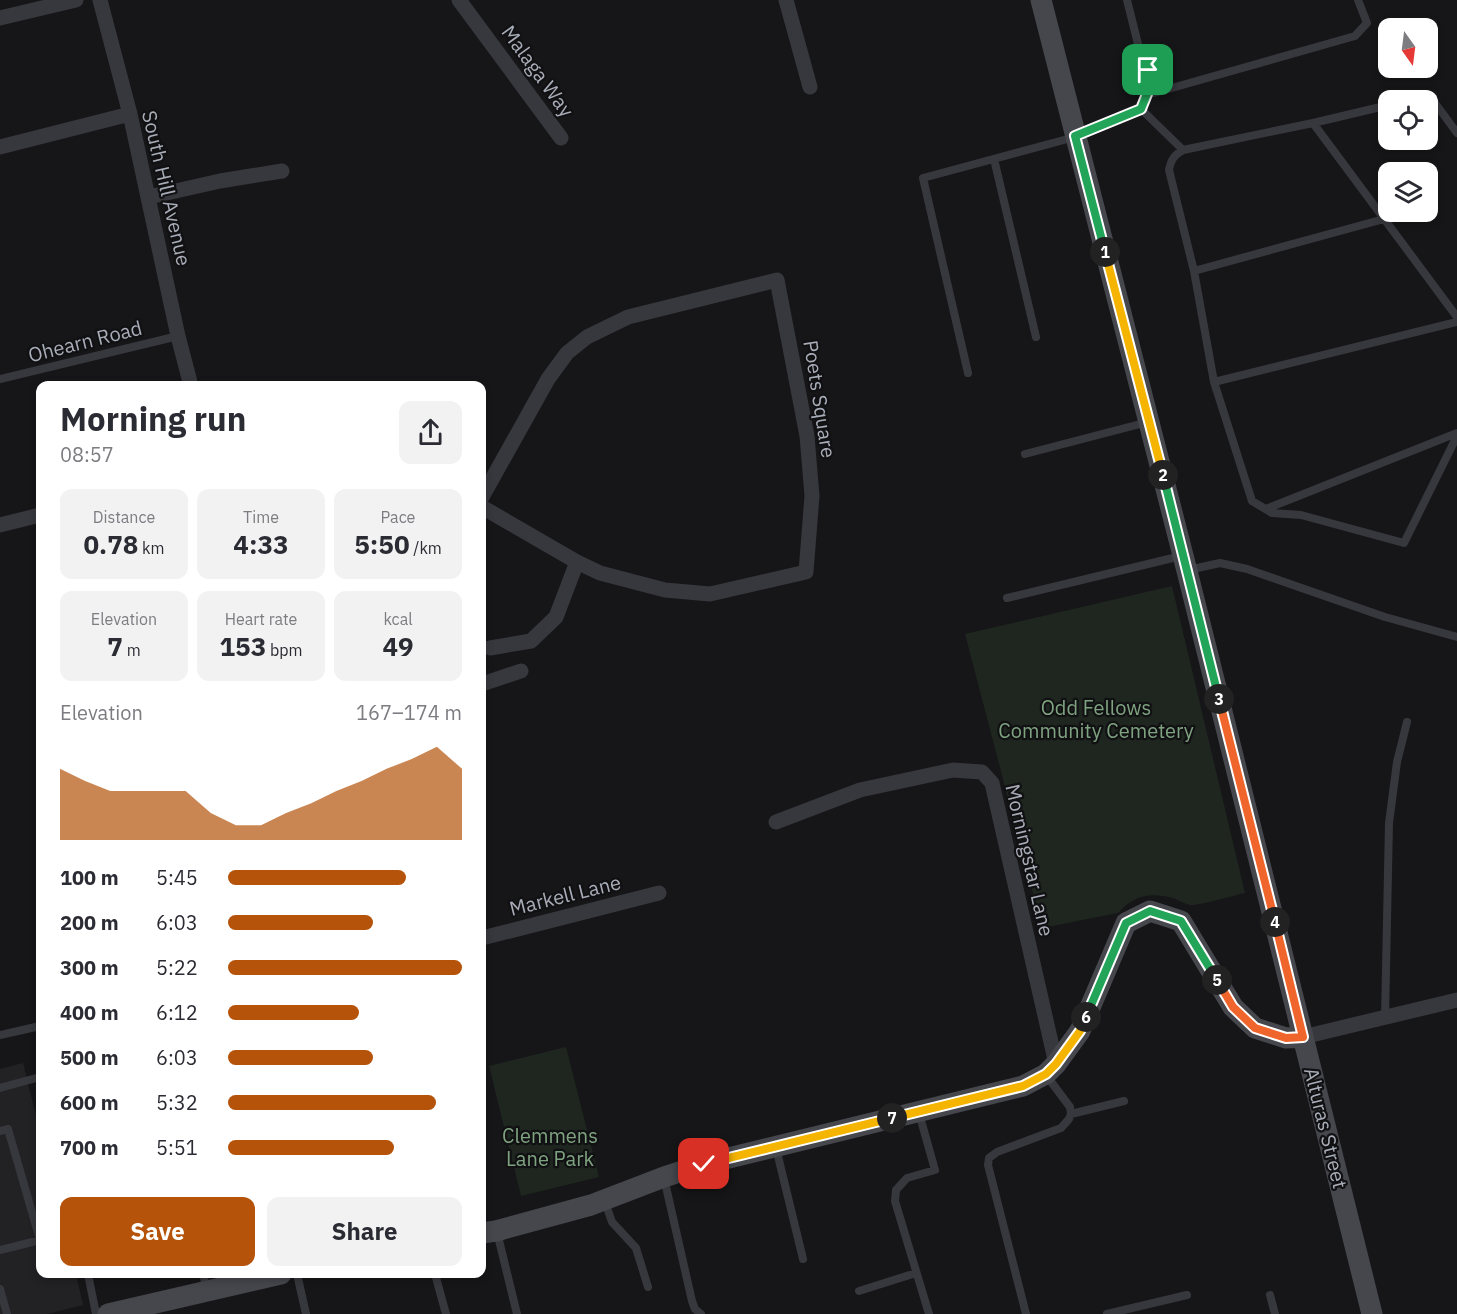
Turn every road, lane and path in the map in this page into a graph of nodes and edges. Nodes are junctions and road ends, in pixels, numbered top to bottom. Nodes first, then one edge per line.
1 (75, 0) edge
2 (100, 0) edge
3 (459, 0) edge
4 (786, 0) edge
5 (1041, 0) edge
6 (1127, 0) edge
7 (1358, 0) edge
8 (0, 18) edge
9 (810, 87) dead end
10 (1147, 94) junction
11 (1438, 107) edge
12 (1378, 108) edge
13 (1141, 109) junction
14 (130, 114) junction
15 (1313, 123) junction
16 (1457, 133) edge
17 (1075, 136) junction
18 (561, 138) dead end
19 (0, 147) edge
20 (1184, 150) junction
21 (994, 159) junction
22 (282, 171) dead end
23 (149, 197) junction
24 (1378, 211) edge
25 (1378, 221) edge
26 (1386, 222) edge
27 (1194, 271) junction
28 (1457, 317) edge
29 (1457, 322) edge
30 (178, 336) junction
31 (1036, 337) dead end
32 (968, 373) dead end
33 (0, 379) edge
34 (190, 381) edge
35 (1214, 382) junction
36 (1149, 422) junction
37 (1457, 434) edge
38 (1025, 454) dead end
39 (486, 490) edge
40 (486, 509) edge
41 (1266, 509) junction
42 (36, 516) edge
43 (0, 525) edge
44 (577, 562) junction
45 (1185, 563) junction
46 (1006, 598) dead end
47 (1457, 637) edge
48 (490, 648) dead end
49 (521, 671) dead end
50 (486, 683) edge
51 (1407, 723) dead end
52 (776, 822) dead end
53 (659, 893) dead end
54 (486, 937) edge
55 (1457, 1000) edge
56 (1385, 1018) junction
57 (36, 1027) edge
58 (0, 1035) edge
59 (1303, 1037) junction
60 (1051, 1069) junction
61 (36, 1078) edge
62 (0, 1088) edge
63 (1124, 1101) dead end
64 (919, 1112) junction
65 (1071, 1114) junction
66 (0, 1131) edge
67 (775, 1147) junction
68 (664, 1177) junction
69 (604, 1200) junction
70 (36, 1226) edge
71 (489, 1232) edge
72 (36, 1241) edge
73 (0, 1250) edge
74 (803, 1259) dead end
75 (916, 1273) junction
76 (89, 1278) edge
77 (243, 1278) edge
78 (298, 1278) edge
79 (436, 1278) edge
80 (205, 1282) edge
81 (648, 1287) dead end
82 (859, 1291) dead end
83 (1, 1294) edge
84 (1187, 1295) dead end
85 (1270, 1295) dead end
86 (7, 1314) edge
87 (96, 1314) edge
88 (108, 1314) edge
89 (306, 1314) edge
90 (446, 1314) edge
91 (518, 1314) edge
92 (701, 1314) edge
93 (928, 1314) edge
94 (1026, 1314) edge
95 (1107, 1314) edge
96 (1275, 1314) edge
97 (1372, 1314) edge

1 - 8 street
2 - 14 street, South Hill Avenue
3 - 18 street, Malaga Way
4 - 9 street
5 - 17 street, Alturas Street
6 - 10 lane
7 - 10 lane
10 - 13 lane
11 - 16 lane
12 - 15 lane
13 - 17 lane
13 - 20 lane
14 - 19 street
14 - 23 street, South Hill Avenue
15 - 20 lane
15 - 24 lane
17 - 21 lane
17 - 36 street, Alturas Street
20 - 27 lane
21 - 31 lane
21 - 32 lane
22 - 23 street
23 - 30 street, South Hill Avenue
25 - 27 lane
26 - 28 lane
27 - 35 lane
29 - 35 lane
30 - 33 lane, Ohearn Road
30 - 34 street, South Hill Avenue
35 - 41 lane
36 - 38 lane
36 - 45 street, Alturas Street
37 - 41 lane
37 - 41 lane
39 - 44 street, Poets Square
40 - 44 street, Poets Square
42 - 43 street
44 - 48 street
45 - 46 lane
45 - 47 lane
45 - 59 street, Alturas Street
49 - 50 street
51 - 56 lane
52 - 60 street, Morningstar Lane
53 - 54 street, Markell Lane
55 - 56 street
56 - 59 street
57 - 58 lane
59 - 60 street
59 - 97 street, Alturas Street
60 - 64 street
60 - 65 lane
61 - 62 lane
63 - 65 lane
64 - 67 street
64 - 75 lane
65 - 94 lane
66 - 70 lane
67 - 68 street
67 - 74 lane
68 - 69 street
68 - 92 lane
69 - 71 street
69 - 81 lane
71 - 91 lane
72 - 73 lane
75 - 82 lane
75 - 93 lane
76 - 87 lane
77 - 80 street
78 - 89 lane
79 - 90 lane
80 - 88 street
83 - 86 lane
84 - 95 lane
85 - 96 lane

